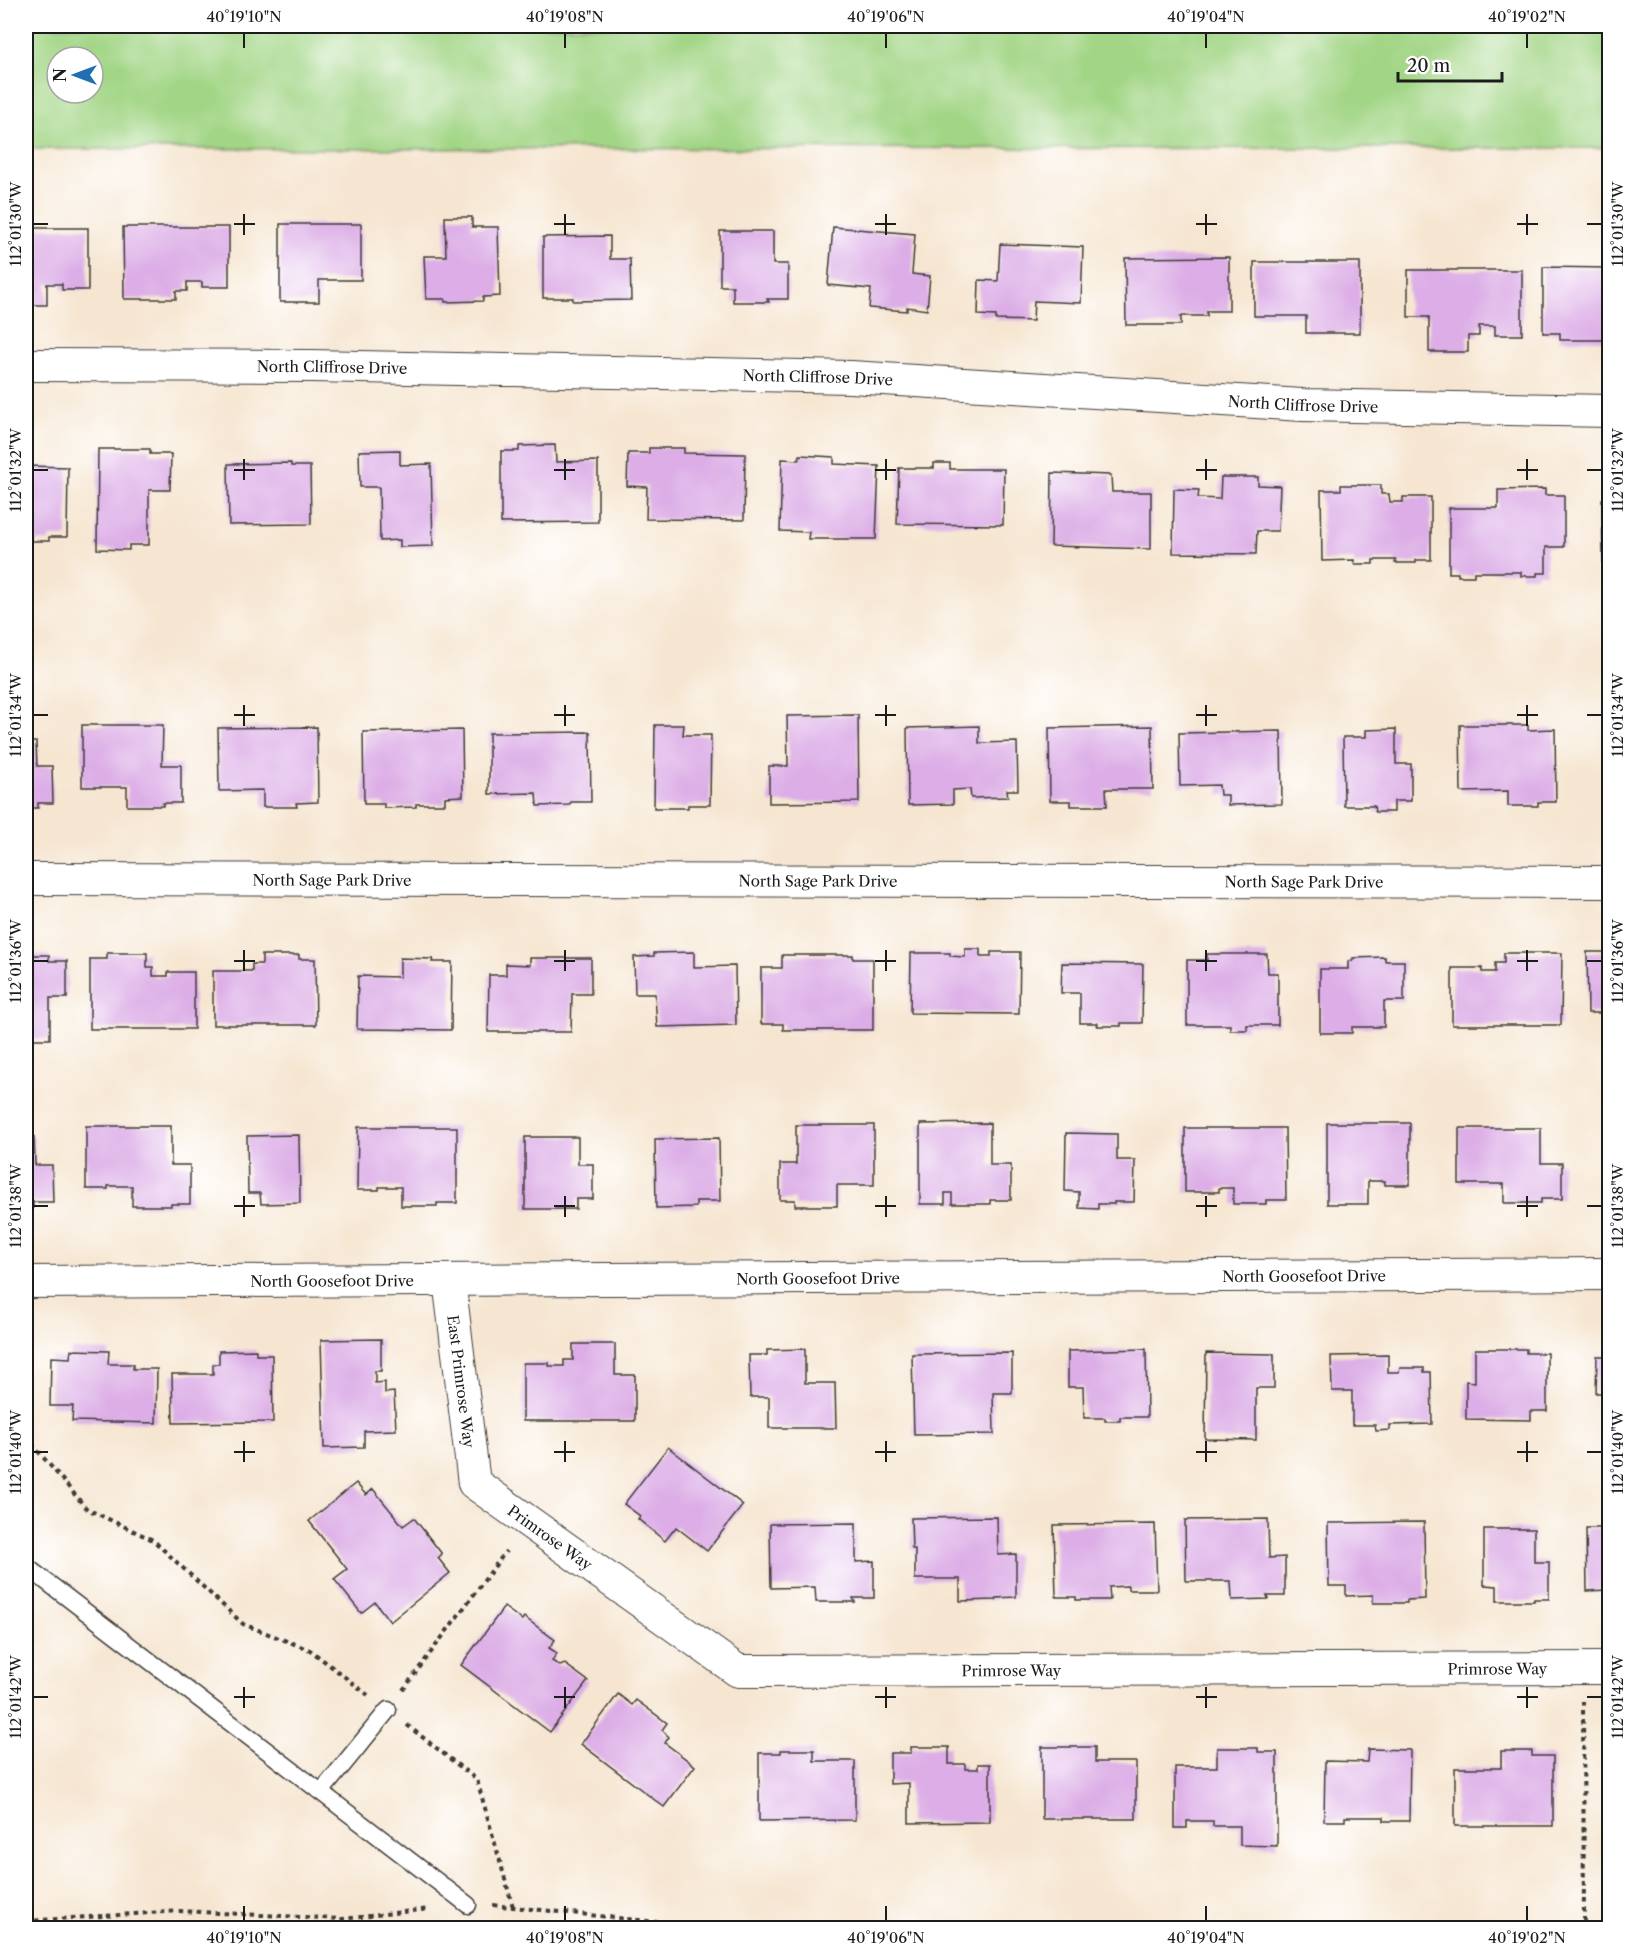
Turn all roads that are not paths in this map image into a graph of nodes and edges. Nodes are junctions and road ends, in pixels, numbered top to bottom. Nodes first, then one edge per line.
1 (26, 365) edge
2 (1610, 411) edge
3 (26, 879) edge
4 (1610, 882) edge
5 (1610, 1274) edge
6 (449, 1280) junction
7 (26, 1282) edge
8 (474, 1483) joint
9 (26, 1566) edge
10 (1596, 1668) edge
11 (388, 1710) road end
12 (321, 1792) junction
13 (468, 1905) road end

1 - 2 street, North Cliffrose Drive
3 - 4 street, North Sage Park Drive
5 - 6 street, North Goosefoot Drive
6 - 7 street, North Goosefoot Drive
6 - 8 street, East Primrose Way
8 - 10 street, Primrose Way
9 - 12 lane
11 - 12 lane
12 - 13 lane

